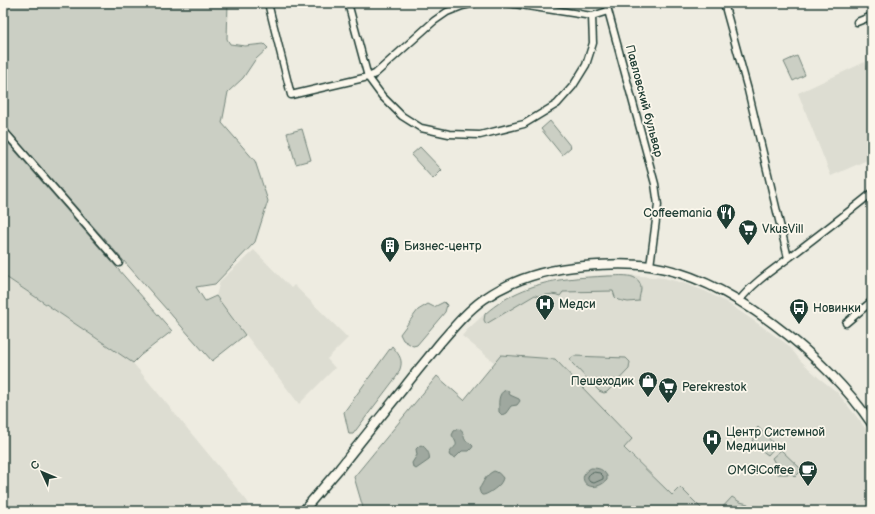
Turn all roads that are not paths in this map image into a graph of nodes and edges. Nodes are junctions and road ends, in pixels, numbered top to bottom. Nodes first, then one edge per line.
1 (268, 3) edge
2 (348, 3) edge
3 (475, 3) edge
4 (508, 3) edge
5 (606, 3) edge
6 (724, 3) edge
7 (608, 12) junction
8 (592, 16) junction
9 (872, 16) edge
10 (857, 22) dead end
11 (368, 76) junction
12 (3, 130) edge
13 (872, 193) edge
14 (788, 258) junction
15 (119, 263) dead end
16 (650, 266) junction
17 (739, 301) junction
18 (872, 301) edge
19 (846, 323) dead end
20 (872, 424) edge
21 (304, 511) edge

1 - 11 street
2 - 11 street
3 - 11 street
4 - 8 street
5 - 7 street, Павловский бульвар
6 - 14 street
7 - 8 street
7 - 16 street, Павловский бульвар
8 - 11 street
9 - 10 street
12 - 15 street
13 - 14 street
14 - 17 street
16 - 17 main road
16 - 21 main road
17 - 20 main road
18 - 19 street

